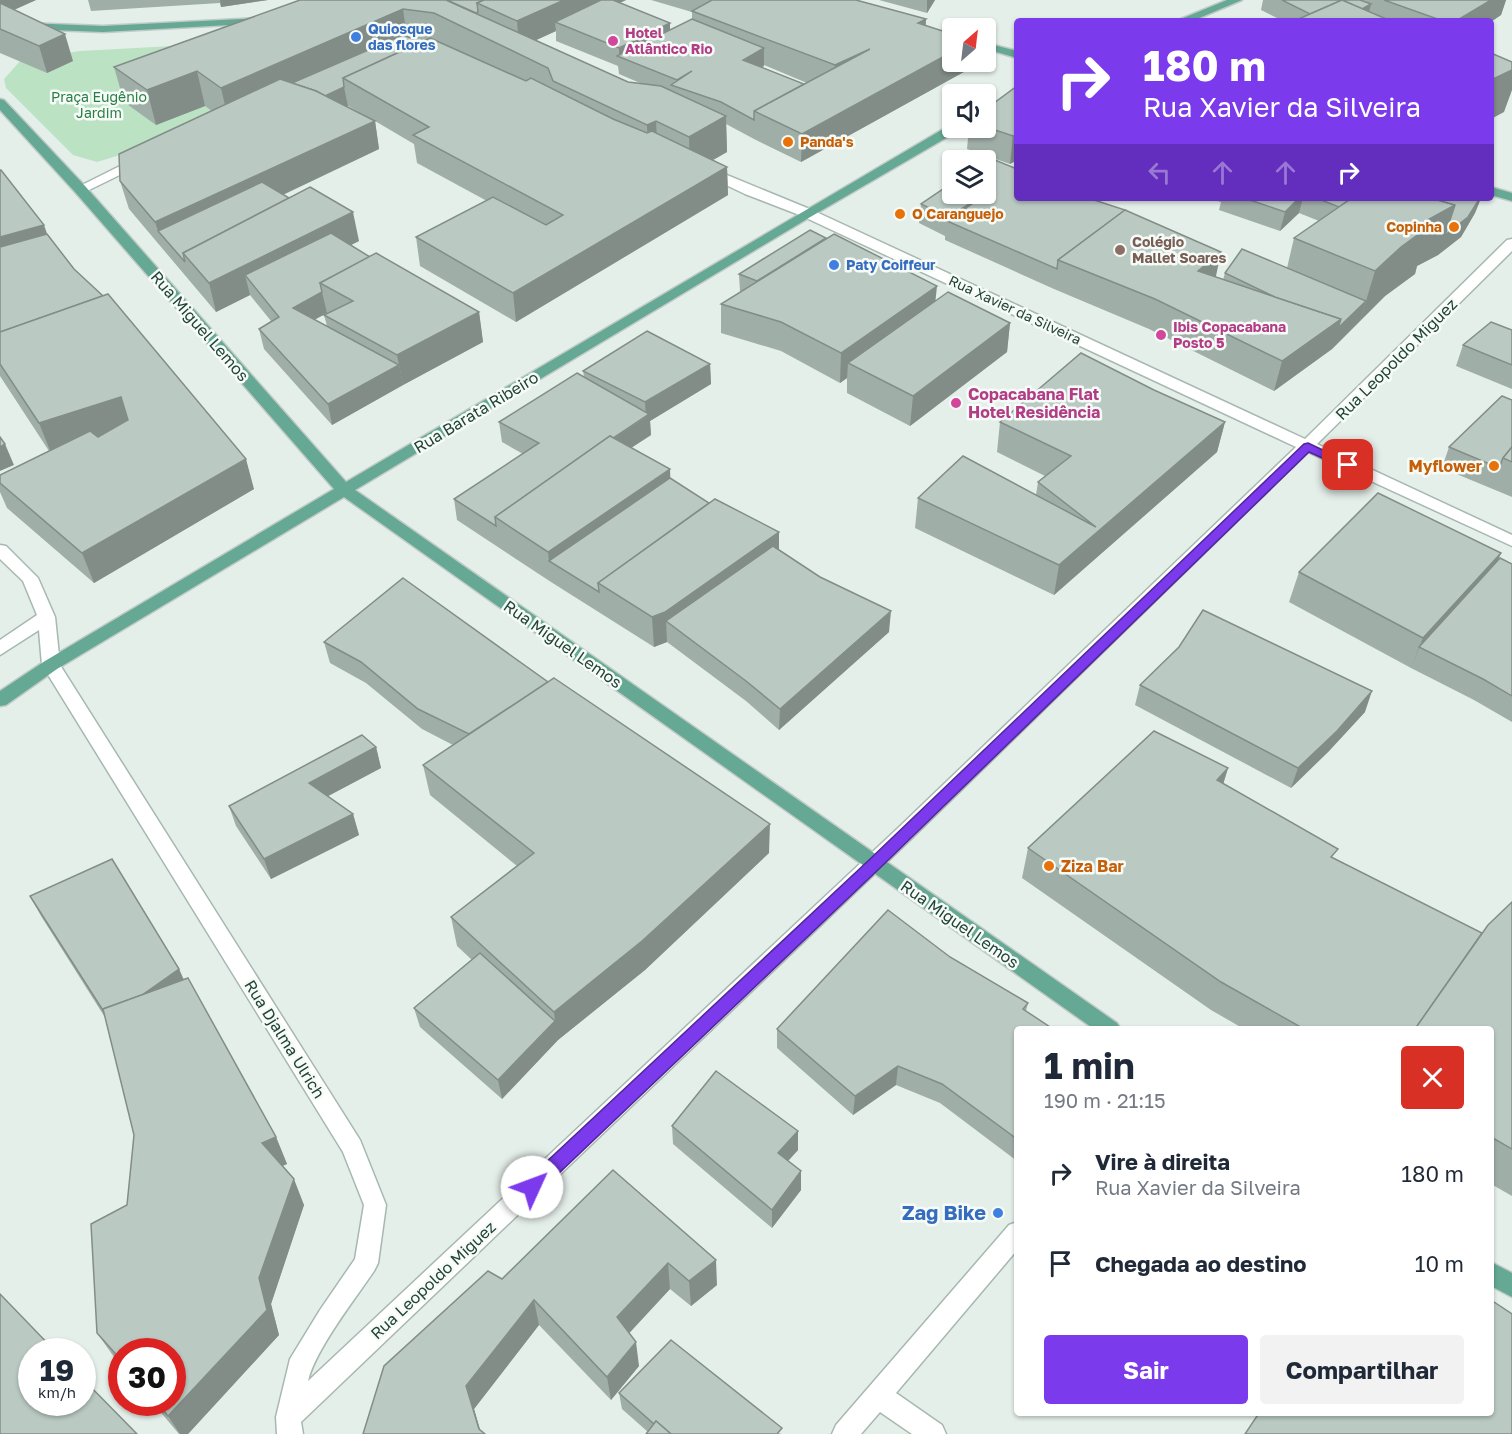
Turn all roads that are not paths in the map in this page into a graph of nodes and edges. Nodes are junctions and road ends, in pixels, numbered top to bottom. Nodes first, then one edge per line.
1 (1237, 0) edge
2 (1190, 18) edge
3 (255, 21) joint
4 (275, 23) edge
5 (0, 25) edge
6 (44, 28) junction
7 (12, 40) edge
8 (996, 49) edge
9 (1014, 54) edge
10 (0, 104) edge
11 (942, 135) edge
12 (154, 154) edge
13 (690, 162) edge
14 (80, 189) junction
15 (1494, 192) edge
16 (1512, 197) edge
17 (807, 213) junction
18 (1512, 243) edge
19 (1308, 446) junction
20 (344, 490) junction
21 (1512, 541) edge
22 (0, 550) edge
23 (46, 616) junction
24 (0, 650) edge
25 (51, 665) junction
26 (0, 700) edge
27 (874, 864) junction
28 (1106, 1026) edge
29 (1014, 1236) edge
30 (1494, 1275) edge
31 (1512, 1286) edge
32 (878, 1395) junction
33 (289, 1425) edge
34 (844, 1434) edge
35 (933, 1434) edge

1 - 2 main road
3 - 4 street
3 - 6 main road
5 - 6 main road
6 - 7 main road
8 - 9 main road
10 - 14 main road
11 - 17 main road, Rua Barata Ribeiro
12 - 14 street
13 - 17 street, Rua Xavier da Silveira
14 - 20 main road, Rua Miguel Lemos
15 - 16 main road
17 - 19 street, Rua Xavier da Silveira
17 - 20 main road, Rua Barata Ribeiro
18 - 19 street, Rua Leopoldo Miguez
19 - 21 street, Rua Xavier da Silveira
19 - 27 street, Rua Leopoldo Miguez
20 - 25 main road, Rua Barata Ribeiro
20 - 27 main road, Rua Miguel Lemos
22 - 23 street
23 - 24 street
23 - 25 street
25 - 26 main road, Rua Barata Ribeiro
25 - 33 street, Rua Djalma Ulrich
27 - 28 main road, Rua Miguel Lemos
27 - 33 street, Rua Leopoldo Miguez
29 - 32 street
30 - 31 main road
32 - 34 street
32 - 35 street

